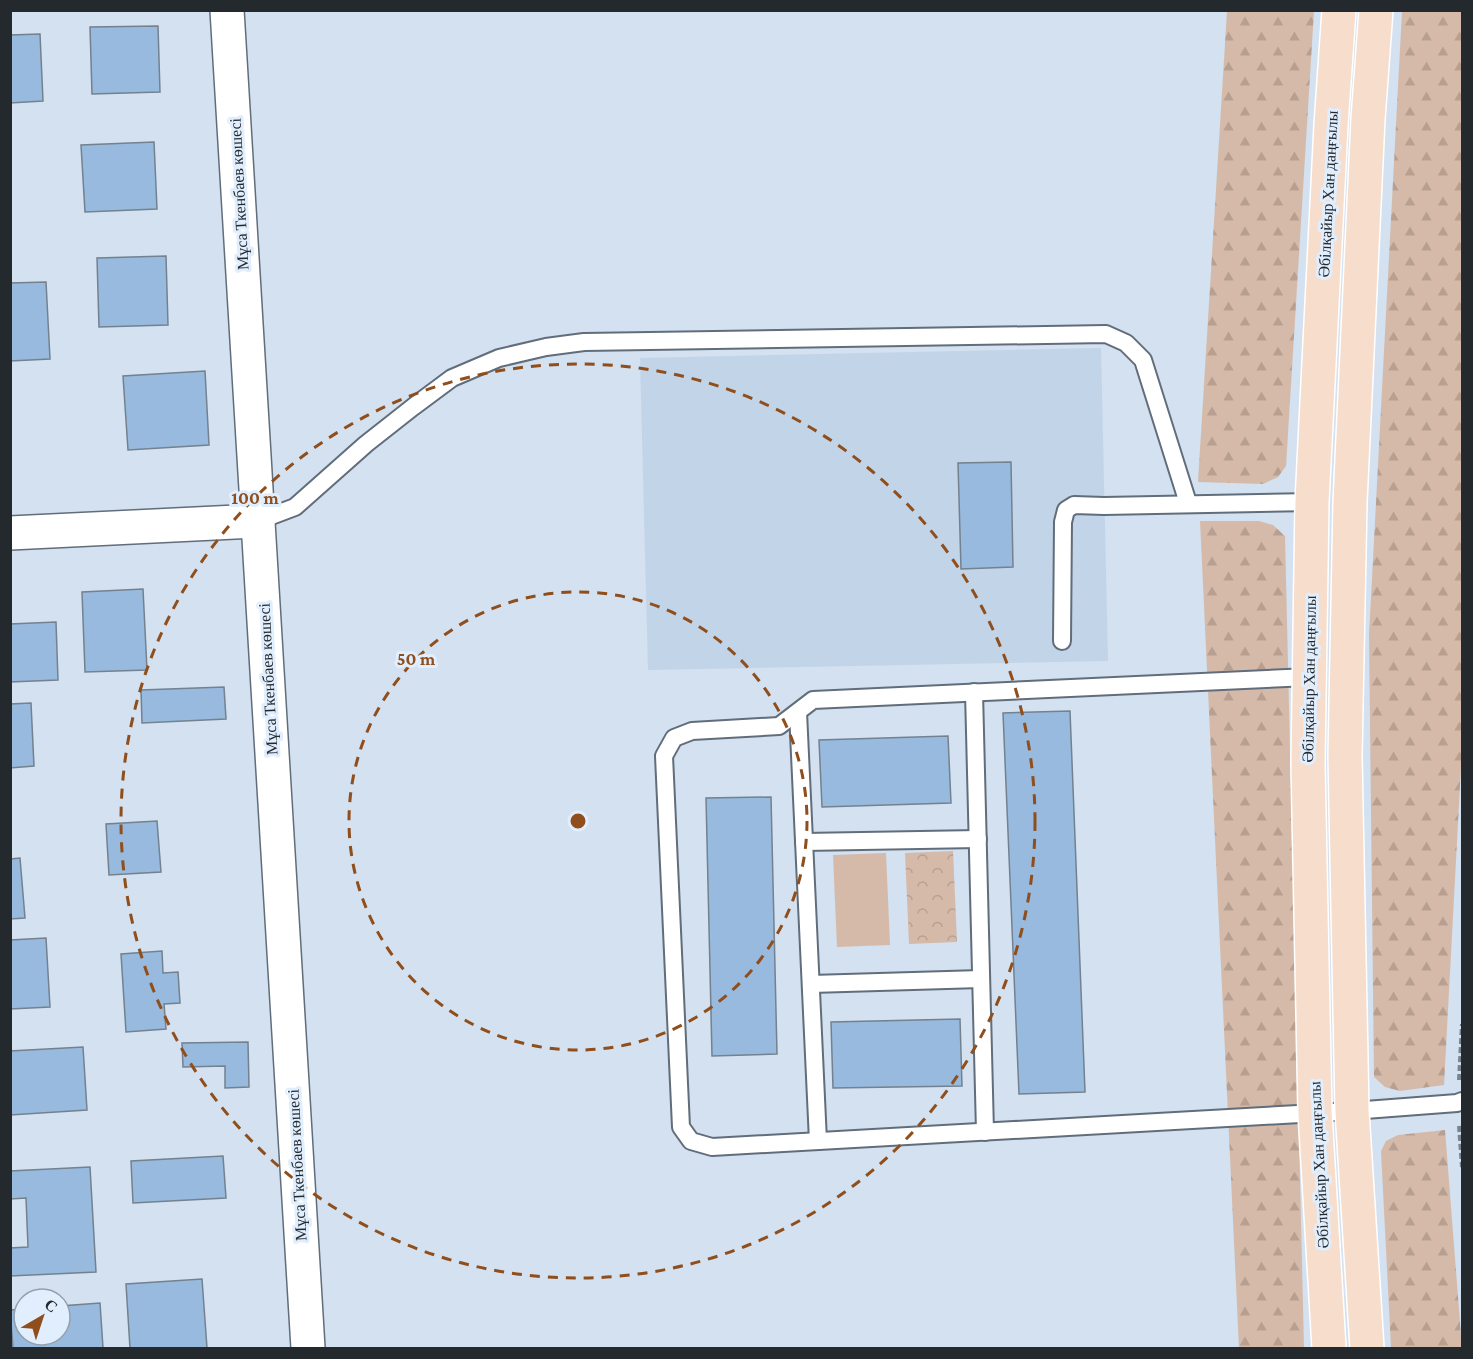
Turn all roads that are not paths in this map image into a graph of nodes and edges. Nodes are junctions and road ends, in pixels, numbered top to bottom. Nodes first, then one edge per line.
1 (227, 10) edge
2 (1339, 10) edge
3 (1376, 10) edge
4 (1312, 502) junction
5 (1188, 503) junction
6 (258, 521) junction
7 (10, 533) edge
8 (1062, 641) dead end
9 (1309, 677) junction
10 (974, 692) junction
11 (798, 712) junction
12 (978, 839) junction
13 (804, 842) junction
14 (981, 979) junction
15 (811, 984) junction
16 (1462, 1101) edge
17 (1352, 1111) junction
18 (1315, 1113) junction
19 (985, 1132) junction
20 (818, 1141) junction
21 (308, 1348) edge
22 (1329, 1348) edge
23 (1367, 1348) edge

1 - 6 street, Мұса Ткенбаев көшесі
2 - 4 main road, Әбілқайыр Хан даңғылы
3 - 17 main road
4 - 5 lane
4 - 9 main road, Әбілқайыр Хан даңғылы
5 - 6 lane
5 - 8 lane
6 - 7 street
6 - 21 street, Мұса Ткенбаев көшесі
9 - 10 lane
9 - 18 main road, Әбілқайыр Хан даңғылы
10 - 11 lane
10 - 12 lane
11 - 13 lane
11 - 20 lane
12 - 13 lane
12 - 14 lane
13 - 15 lane
14 - 15 lane
14 - 19 lane
15 - 20 lane
16 - 17 lane
17 - 18 lane
17 - 23 main road
18 - 19 lane
18 - 22 main road, Әбілқайыр Хан даңғылы
19 - 20 lane

